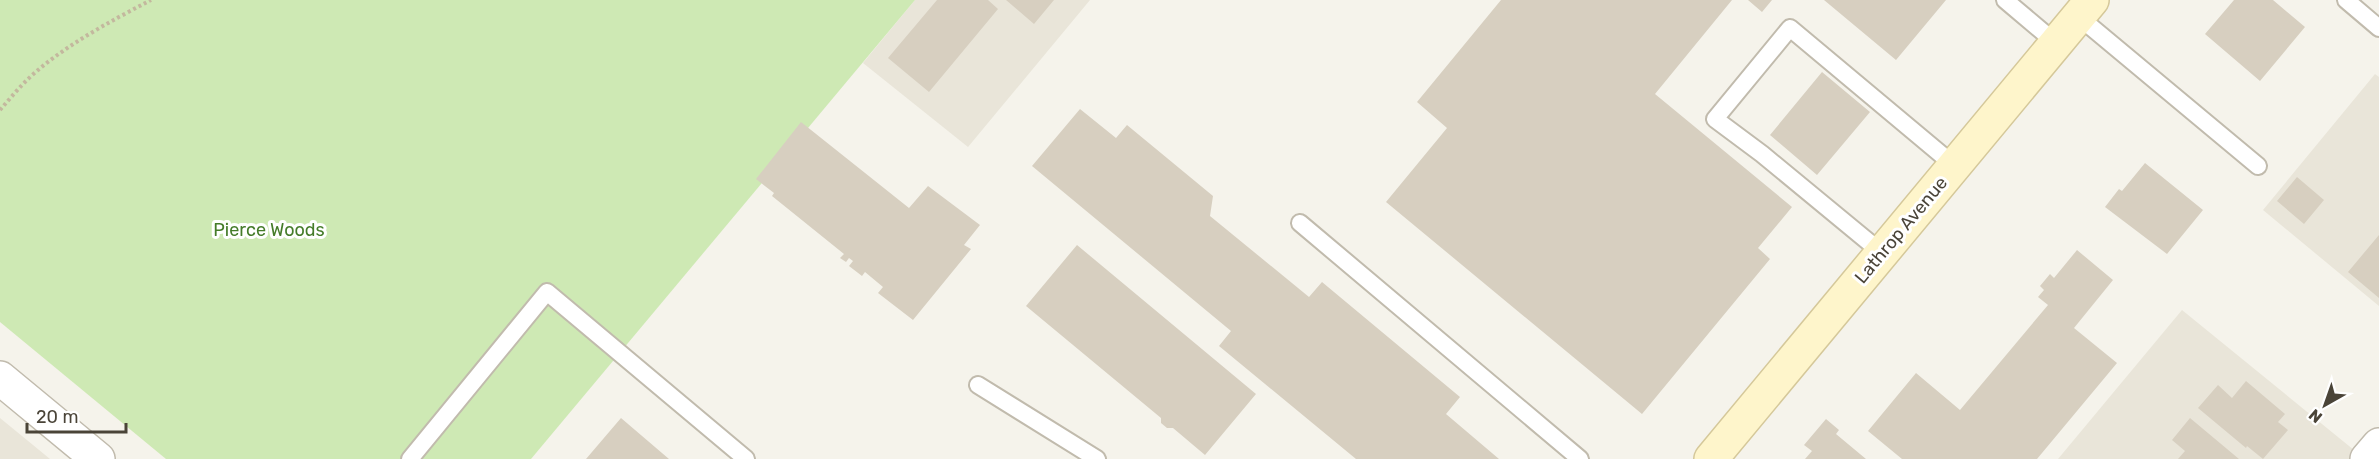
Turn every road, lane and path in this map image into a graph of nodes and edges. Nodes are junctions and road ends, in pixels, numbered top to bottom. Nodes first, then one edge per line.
1 (151, 0) edge
2 (2006, 0) edge
3 (2346, 0) edge
4 (2085, 8) edge
5 (2379, 28) edge
6 (2056, 43) junction
7 (0, 110) edge
8 (1955, 165) junction
9 (2258, 166) dead end
10 (1300, 223) dead end
11 (1882, 253) junction
12 (0, 378) edge
13 (978, 385) dead end
14 (2379, 445) edge
15 (98, 459) edge
16 (410, 459) edge
17 (746, 459) edge
18 (1097, 459) edge
19 (1580, 459) edge
20 (1711, 459) edge
21 (2367, 459) edge

1 - 7 path
2 - 6 lane
3 - 5 lane
4 - 6 street, Lathrop Avenue
4 - 9 lane
6 - 8 street, Lathrop Avenue
8 - 11 street, Lathrop Avenue
8 - 11 lane
10 - 19 lane
11 - 20 street, Lathrop Avenue
12 - 15 street
13 - 18 lane
14 - 21 street
16 - 17 lane

